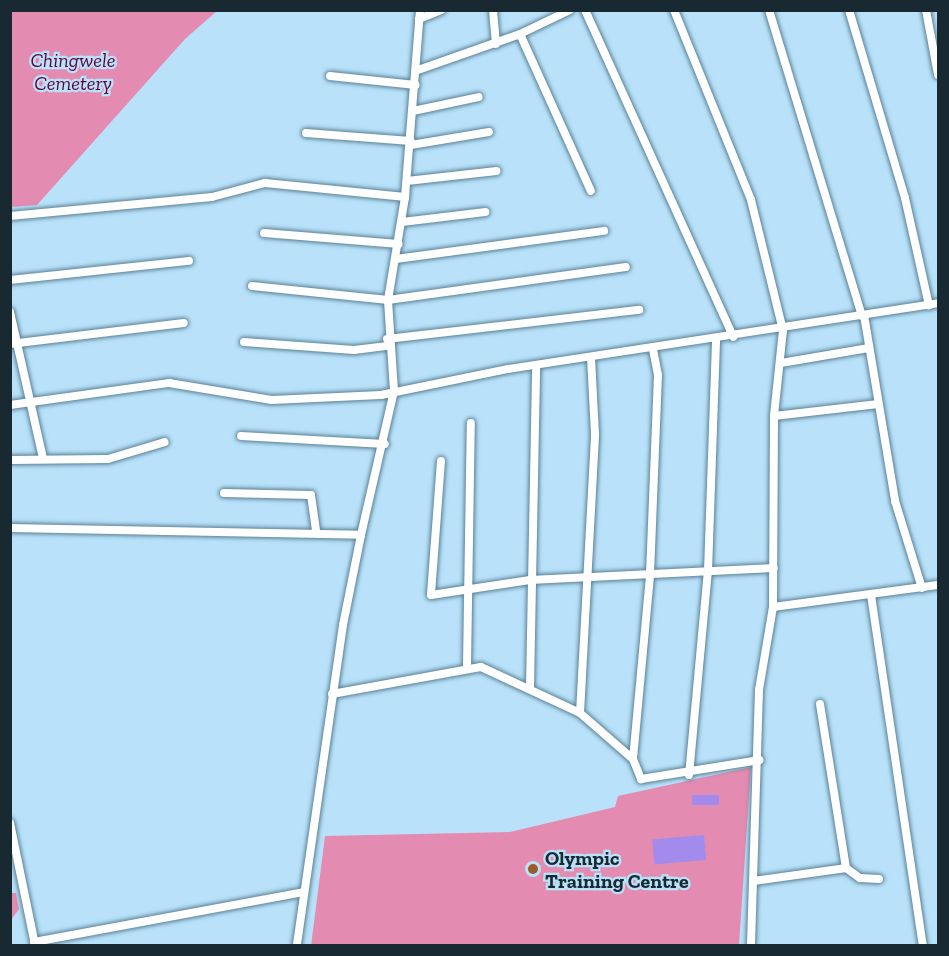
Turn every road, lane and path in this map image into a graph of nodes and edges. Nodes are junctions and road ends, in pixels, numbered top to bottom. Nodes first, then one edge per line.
1 (441, 10) edge
2 (493, 10) edge
3 (585, 10) edge
4 (674, 10) edge
5 (769, 10) edge
6 (849, 10) edge
7 (926, 10) edge
8 (566, 11) edge
9 (419, 15) edge
10 (520, 34) junction
11 (496, 44) junction
12 (935, 49) edge
13 (418, 70) junction
14 (939, 75) edge
15 (330, 76) dead end
16 (416, 85) junction
17 (479, 97) dead end
18 (413, 111) junction
19 (489, 132) dead end
20 (306, 133) dead end
21 (411, 143) junction
22 (496, 171) dead end
23 (407, 181) junction
24 (591, 191) dead end
25 (405, 197) junction
26 (485, 212) dead end
27 (10, 216) edge
28 (402, 222) junction
29 (604, 231) dead end
30 (264, 233) dead end
31 (399, 244) junction
32 (396, 258) junction
33 (189, 261) dead end
34 (626, 267) dead end
35 (10, 280) edge
36 (252, 286) dead end
37 (388, 300) junction
38 (939, 303) edge
39 (929, 305) junction
40 (639, 310) dead end
41 (10, 312) edge
42 (863, 316) junction
43 (184, 323) dead end
44 (783, 330) junction
45 (734, 337) junction
46 (716, 341) junction
47 (244, 342) dead end
48 (387, 342) junction
49 (14, 344) edge
50 (868, 348) junction
51 (653, 350) junction
52 (591, 357) junction
53 (781, 363) junction
54 (536, 366) junction
55 (394, 392) junction
56 (29, 402) junction
57 (878, 404) junction
58 (10, 405) edge
59 (774, 416) junction
60 (471, 423) dead end
61 (241, 436) dead end
62 (165, 442) dead end
63 (385, 444) junction
64 (43, 458) junction
65 (10, 460) edge
66 (441, 461) dead end
67 (224, 493) dead end
68 (10, 528) edge
69 (316, 532) junction
70 (361, 536) junction
71 (774, 568) junction
72 (708, 571) junction
73 (650, 574) junction
74 (589, 577) junction
75 (530, 580) junction
76 (939, 585) edge
77 (922, 588) junction
78 (468, 591) junction
79 (871, 595) junction
80 (773, 607) junction
81 (467, 666) junction
82 (530, 687) junction
83 (332, 694) junction
84 (820, 704) dead end
85 (580, 713) junction
86 (633, 759) junction
87 (759, 760) junction
88 (689, 776) junction
89 (10, 823) edge
90 (846, 868) junction
91 (879, 879) dead end
92 (754, 881) junction
93 (303, 892) junction
94 (34, 944) edge
95 (297, 945) edge
96 (751, 945) edge
97 (923, 945) edge

1 - 9 street
2 - 11 street
3 - 45 street
4 - 44 street
5 - 42 street
6 - 39 street
7 - 12 street
8 - 10 street
9 - 13 street
10 - 11 street
10 - 24 street
11 - 13 street
12 - 14 street
13 - 16 street
15 - 16 street
16 - 18 street
17 - 18 street
18 - 21 street
19 - 21 street
20 - 21 street
21 - 23 street
22 - 23 street
23 - 25 street
25 - 27 street
25 - 28 street
26 - 28 street
28 - 31 street
29 - 32 street
30 - 31 street
31 - 32 street
32 - 37 street
33 - 35 street
34 - 37 street
36 - 37 street
37 - 48 street
38 - 39 street
39 - 42 street
40 - 48 street
41 - 49 street
42 - 44 street
42 - 50 street
43 - 49 street
44 - 45 street
44 - 53 street
45 - 46 street
46 - 51 street
46 - 72 street
47 - 48 street
48 - 55 street
49 - 56 street
50 - 53 street
50 - 57 street
51 - 52 street
51 - 73 street
52 - 54 street
52 - 74 street
53 - 59 street
54 - 55 street
54 - 75 street
55 - 56 street
55 - 63 street
56 - 58 street
56 - 64 street
57 - 59 street
57 - 77 street
59 - 71 street
60 - 78 street
61 - 63 street
62 - 64 street
63 - 70 street
64 - 65 street
66 - 78 street
67 - 69 street
68 - 69 street
69 - 70 street
70 - 83 street
71 - 72 street
71 - 80 street
72 - 73 street
72 - 88 street
73 - 74 street
73 - 86 street
74 - 75 street
74 - 85 street
75 - 78 street
75 - 82 street
76 - 77 street
77 - 79 street
78 - 81 street
79 - 80 street
79 - 97 street
80 - 87 street
81 - 82 street
81 - 83 street
82 - 85 street
83 - 93 street
84 - 90 street
85 - 86 street
86 - 88 street
87 - 88 street
87 - 92 street
89 - 94 street
90 - 91 street
90 - 92 street
92 - 96 street
93 - 94 street
93 - 95 street

